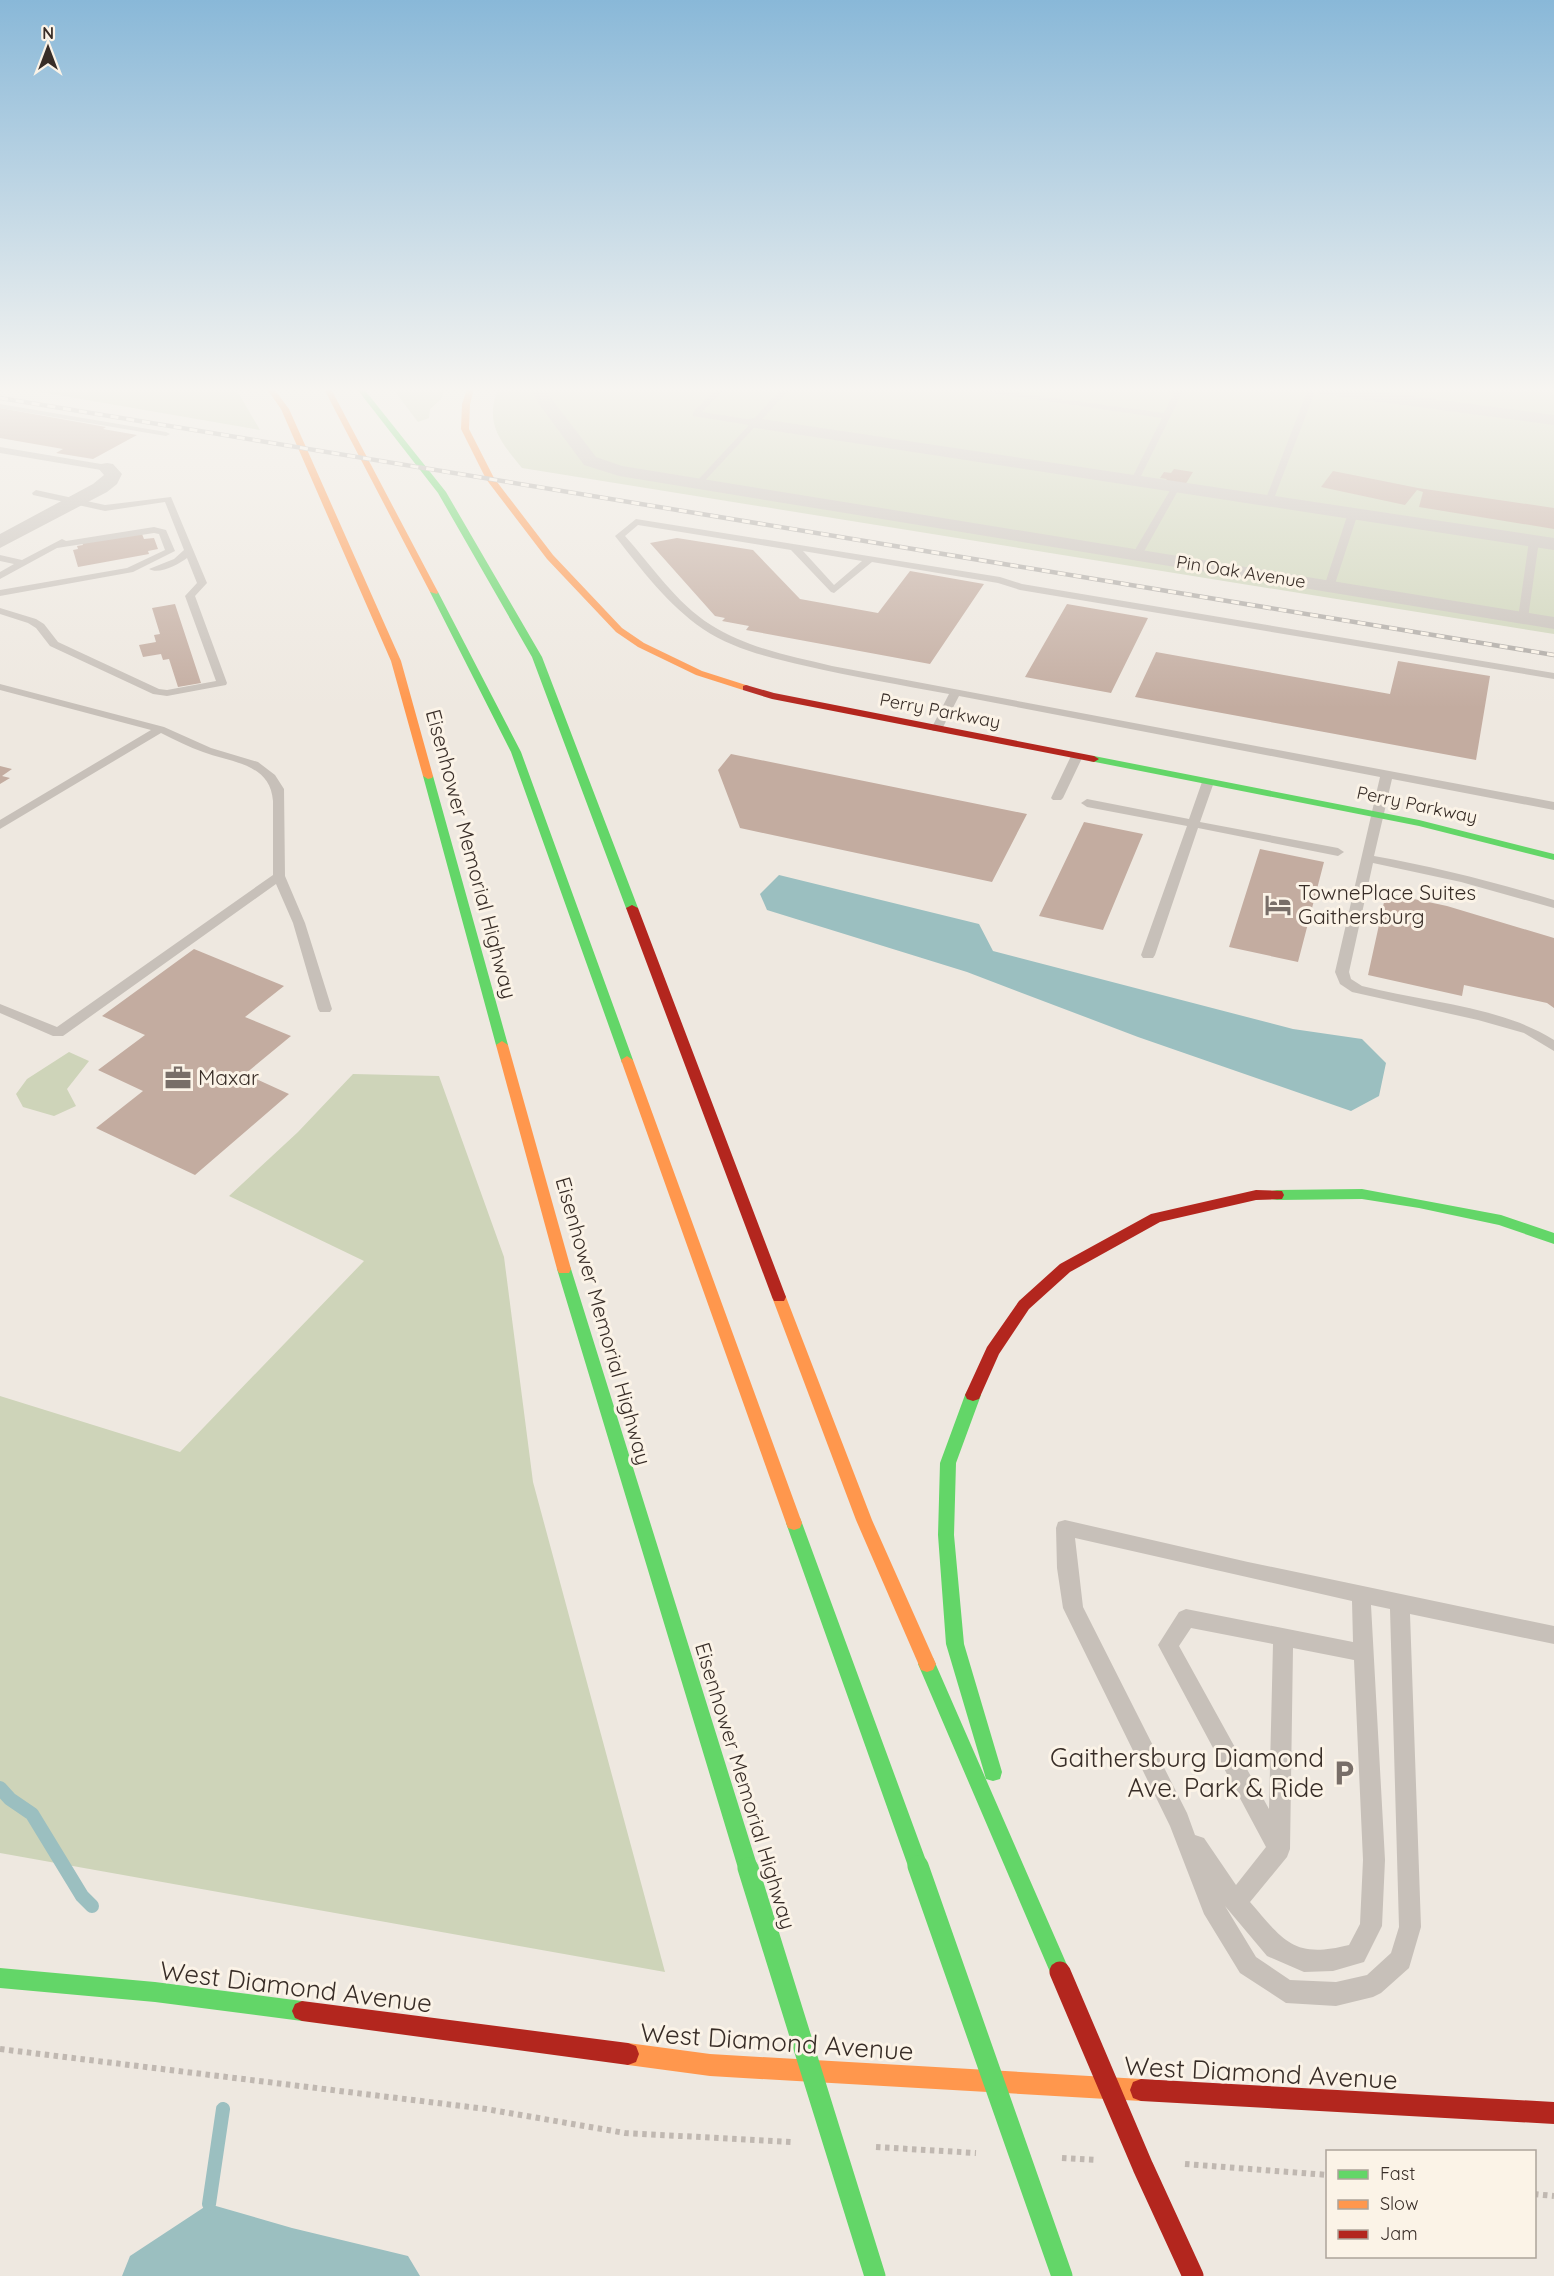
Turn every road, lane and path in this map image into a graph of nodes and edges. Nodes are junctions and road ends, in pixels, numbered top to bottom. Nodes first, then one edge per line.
1 (47, 495) edge
2 (86, 495) edge
3 (323, 495) edge
4 (384, 495) edge
5 (444, 495) edge
6 (502, 495) edge
7 (768, 495) edge
8 (1171, 495) edge
9 (1231, 495) edge
10 (1271, 495) edge
11 (77, 501) junction
12 (1269, 501) junction
13 (1353, 513) junction
14 (177, 519) junction
15 (1534, 541) junction
16 (0, 542) edge
17 (1554, 544) edge
18 (55, 546) junction
19 (794, 547) junction
20 (189, 551) junction
21 (1137, 555) junction
22 (0, 558) edge
23 (870, 559) junction
24 (23, 563) junction
25 (0, 576) edge
26 (1329, 586) junction
27 (0, 594) edge
28 (0, 611) edge
29 (1523, 618) junction
30 (1554, 623) edge
31 (1554, 676) edge
32 (0, 687) edge
33 (956, 692) junction
34 (160, 729) junction
35 (937, 729) junction
36 (1077, 756) junction
37 (1388, 773) junction
38 (1208, 782) junction
39 (1057, 798) dead end
40 (1087, 803) dead end
41 (1554, 806) edge
42 (1378, 815) junction
43 (1193, 824) junction
44 (0, 825) edge
45 (1338, 852) dead end
46 (1554, 856) edge
47 (1369, 859) junction
48 (279, 876) junction
49 (1554, 904) edge
50 (1148, 955) dead end
51 (0, 1008) edge
52 (325, 1009) dead end
53 (1554, 1046) edge
54 (1554, 1239) edge
55 (1361, 1595) junction
56 (1400, 1603) junction
57 (1554, 1635) edge
58 (1283, 1637) junction
59 (1364, 1653) junction
60 (1179, 1821) junction
61 (1279, 1849) junction
62 (1236, 1902) junction
63 (1034, 1912) junction
64 (0, 1978) edge
65 (0, 2049) edge
66 (1554, 2113) edge
67 (801, 2143) dead end
68 (872, 2147) dead end
69 (990, 2154) dead end
70 (1048, 2157) dead end
71 (1107, 2160) dead end
72 (1178, 2164) dead end
73 (1326, 2175) edge
74 (1536, 2194) edge
75 (1554, 2196) edge
76 (874, 2276) edge
77 (1062, 2276) edge
78 (1193, 2276) edge

1 - 11 lane
2 - 11 street
3 - 76 main road, Eisenhower Memorial Highway, bridge
4 - 77 main road, bridge
5 - 63 main road
6 - 35 main road, Perry Parkway
7 - 21 street, Pin Oak Avenue
8 - 21 lane
9 - 12 street
10 - 12 lane
11 - 14 lane
11 - 16 street
12 - 13 street
13 - 15 street
13 - 26 lane
14 - 18 lane
14 - 20 lane
15 - 17 street
15 - 29 lane
18 - 24 lane
18 - 27 lane
19 - 23 lane
19 - 23 lane
19 - 33 lane
20 - 27 lane
20 - 28 lane
21 - 26 street, Pin Oak Avenue
22 - 24 lane
23 - 31 lane
24 - 25 lane
26 - 29 street, Pin Oak Avenue
29 - 30 street, Pin Oak Avenue
32 - 34 lane
33 - 35 lane
33 - 37 lane
34 - 44 lane
34 - 48 lane
35 - 36 main road, Perry Parkway
36 - 38 main road, Perry Parkway
36 - 39 lane
37 - 41 lane
37 - 42 lane
38 - 42 main road, Perry Parkway
38 - 43 lane
40 - 43 lane
42 - 46 main road, Perry Parkway
42 - 47 lane
43 - 45 lane
43 - 50 lane
47 - 49 lane
47 - 53 lane
48 - 51 lane
48 - 52 lane
54 - 63 main road
55 - 56 lane
55 - 59 lane
55 - 60 lane
56 - 57 lane
56 - 60 lane
58 - 59 lane
58 - 61 lane
58 - 61 lane
59 - 62 lane
60 - 62 lane
61 - 62 lane
63 - 78 main road, bridge
64 - 66 main road, West Diamond Avenue
65 - 67 path
68 - 69 path
70 - 71 path
72 - 73 path
74 - 75 path

